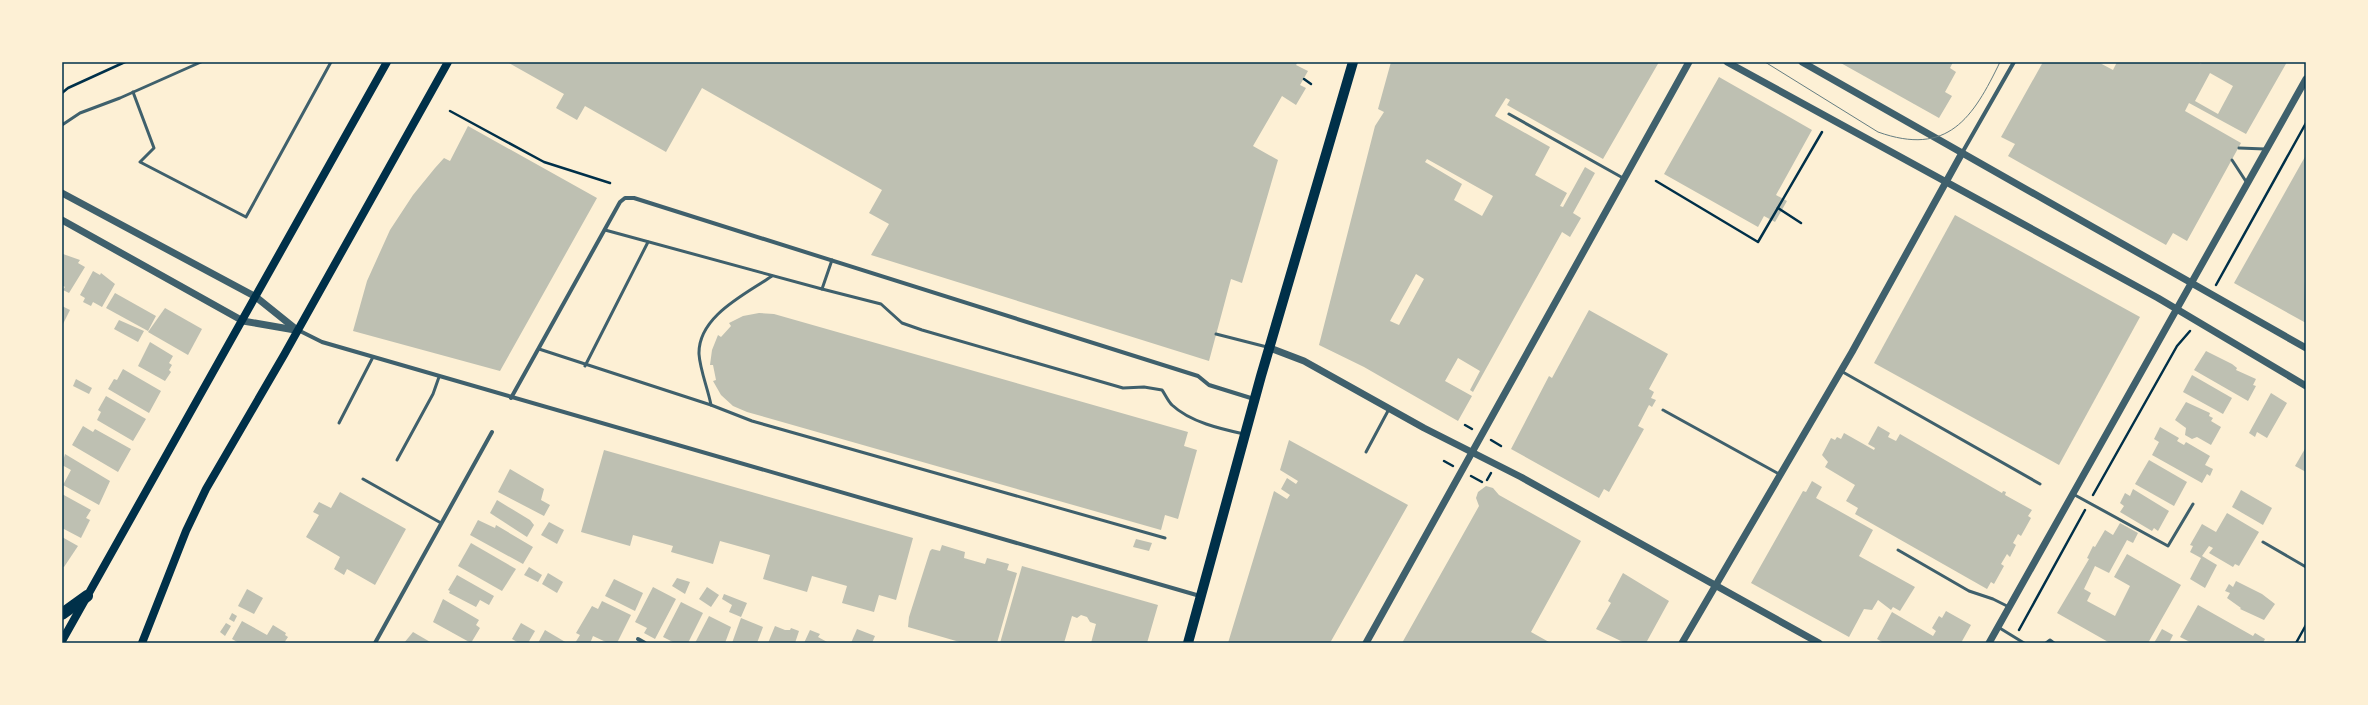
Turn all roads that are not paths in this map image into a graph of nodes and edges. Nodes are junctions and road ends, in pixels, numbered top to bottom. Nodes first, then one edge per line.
1 (201, 62) edge
2 (331, 62) edge
3 (387, 62) edge
4 (448, 62) edge
5 (1353, 62) edge
6 (1689, 62) edge
7 (1727, 62) edge
8 (1802, 62) edge
9 (2014, 62) edge
10 (2305, 83) edge
11 (133, 92) junction
12 (1510, 114) dead end
13 (62, 125) edge
14 (2238, 148) dead end
15 (2265, 149) junction
16 (1962, 153) junction
17 (2232, 160) dead end
18 (1625, 179) junction
19 (1945, 182) junction
20 (2247, 183) junction
21 (62, 193) edge
22 (62, 220) edge
23 (605, 230) junction
24 (648, 242) junction
25 (832, 260) junction
26 (772, 276) junction
27 (2192, 284) junction
28 (822, 289) junction
29 (256, 297) junction
30 (2177, 309) junction
31 (243, 320) junction
32 (297, 330) junction
33 (1216, 334) dead end
34 (1270, 348) junction
35 (2306, 348) edge
36 (539, 350) junction
37 (373, 358) junction
38 (586, 366) junction
39 (1841, 371) junction
40 (439, 377) junction
41 (2306, 386) edge
42 (511, 398) junction
43 (1255, 399) junction
44 (711, 405) junction
45 (1389, 409) junction
46 (1663, 410) dead end
47 (339, 423) dead end
48 (492, 432) dead end
49 (1245, 434) junction
50 (1366, 452) dead end
51 (1472, 453) junction
52 (396, 460) dead end
53 (1779, 474) junction
54 (363, 479) dead end
55 (2040, 484) dead end
56 (2073, 494) junction
57 (2193, 504) dead end
58 (442, 523) junction
59 (1166, 538) dead end
60 (2263, 542) dead end
61 (1898, 550) dead end
62 (2306, 567) edge
63 (1715, 585) junction
64 (87, 596) junction
65 (1201, 596) junction
66 (2009, 607) junction
67 (62, 614) edge
68 (1998, 627) junction
69 (638, 639) dead end
70 (62, 641) edge
71 (142, 643) edge
72 (375, 643) edge
73 (645, 643) edge
74 (1188, 643) edge
75 (1366, 643) edge
76 (1682, 643) edge
77 (1819, 643) edge
78 (1989, 643) edge
79 (2024, 643) edge
80 (2046, 643) edge
81 (2054, 643) edge

1 - 11 lane
2 - 11 lane
3 - 29 main road
4 - 32 main road
5 - 34 main road
6 - 18 street
7 - 19 street
8 - 16 street
9 - 16 street
10 - 15 street
11 - 13 lane
12 - 18 lane
14 - 15 lane
15 - 20 street
16 - 19 street
16 - 27 street
17 - 20 lane
18 - 51 street
19 - 30 street
19 - 39 street
20 - 27 street
21 - 29 street
22 - 31 street
23 - 24 lane
23 - 25 street
23 - 36 street
24 - 26 lane
24 - 38 lane
25 - 28 lane
25 - 43 street
26 - 28 lane
26 - 44 lane
27 - 30 street
27 - 35 street
28 - 49 lane
29 - 31 main road
29 - 32 street
30 - 41 street
30 - 56 street
31 - 32 street
31 - 64 main road
32 - 37 street
32 - 71 main road
33 - 34 lane
34 - 43 main road
34 - 45 street
36 - 38 lane
36 - 42 street
37 - 40 street
37 - 47 lane
38 - 44 lane
39 - 53 street
39 - 55 lane
40 - 42 street
40 - 52 lane
42 - 65 street
43 - 49 main road
44 - 59 lane
45 - 50 lane
45 - 51 street
46 - 53 lane
48 - 58 street
49 - 65 main road
51 - 63 street
51 - 75 street
53 - 63 street
54 - 58 lane
56 - 57 lane
56 - 66 street
58 - 72 street
60 - 62 lane
61 - 66 lane
63 - 76 street
63 - 77 street
64 - 67 highway
64 - 70 main road
65 - 74 main road
66 - 68 street
68 - 78 street
68 - 79 lane
69 - 73 street
80 - 81 lane

